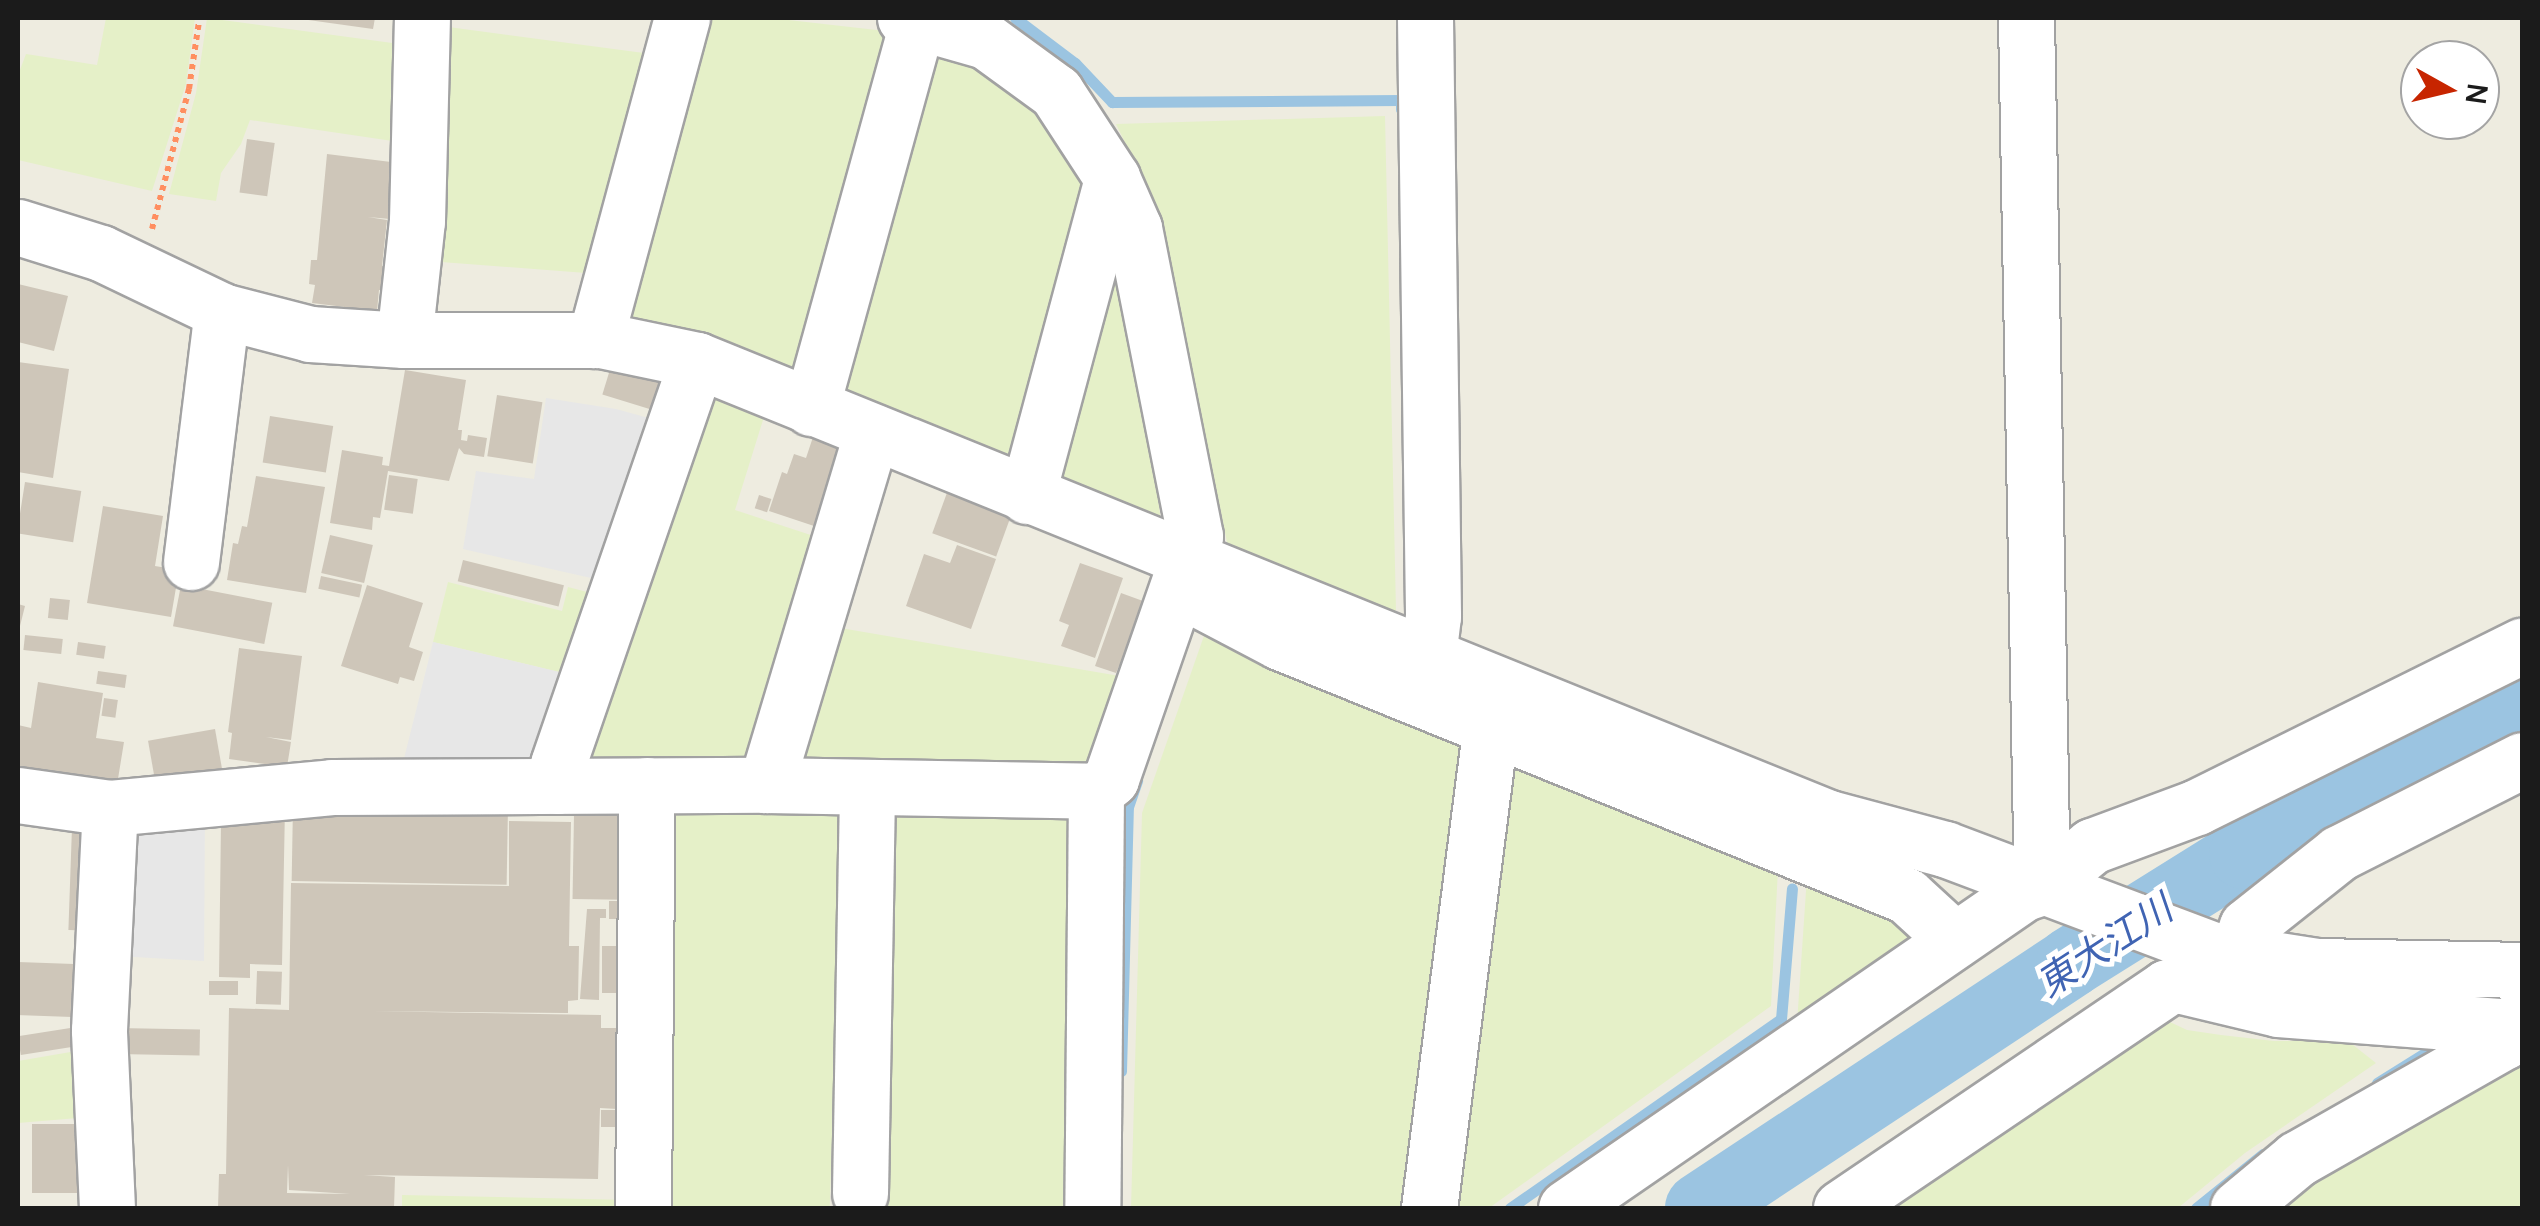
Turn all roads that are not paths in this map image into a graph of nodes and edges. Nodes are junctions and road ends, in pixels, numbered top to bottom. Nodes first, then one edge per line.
1 (422, 18) edge
2 (682, 18) edge
3 (912, 18) edge
4 (1425, 18) edge
5 (2026, 18) edge
6 (1112, 178) junction
7 (18, 227) edge
8 (222, 311) junction
9 (404, 340) junction
10 (595, 340) junction
11 (697, 360) junction
12 (811, 408) junction
13 (872, 432) junction
14 (1026, 496) junction
15 (191, 562) dead end
16 (1182, 575) junction
17 (2522, 646) edge
18 (1428, 657) junction
19 (1491, 728) junction
20 (2522, 760) edge
21 (647, 785) junction
22 (766, 785) junction
23 (557, 786) junction
24 (867, 789) junction
25 (1096, 792) junction
26 (18, 795) edge
27 (110, 808) junction
28 (2059, 892) junction
29 (1955, 940) junction
30 (2225, 952) junction
31 (2522, 970) edge
32 (2518, 1021) edge
33 (860, 1193) dead end
34 (107, 1208) edge
35 (644, 1208) edge
36 (1092, 1208) edge
37 (1429, 1208) edge
38 (1566, 1208) edge
39 (1841, 1208) edge
40 (2238, 1208) edge

1 - 9 street
2 - 10 street
3 - 6 street
3 - 12 street
4 - 18 street
5 - 28 street
6 - 14 street
6 - 16 street
7 - 8 street
8 - 9 street
8 - 15 street
9 - 10 street
10 - 11 street
11 - 12 street
11 - 23 street
12 - 13 street
13 - 14 street
13 - 22 street
14 - 16 street
16 - 18 street
16 - 19 street
16 - 25 street
17 - 28 street
18 - 28 street
19 - 29 street
19 - 37 street
20 - 30 street
21 - 22 street
21 - 23 street
21 - 35 street
22 - 24 street
23 - 27 street
24 - 25 street
24 - 33 street
25 - 36 street
26 - 27 street
27 - 34 street
28 - 29 street
28 - 30 street
29 - 38 street
30 - 31 street
32 - 39 street
32 - 40 street

